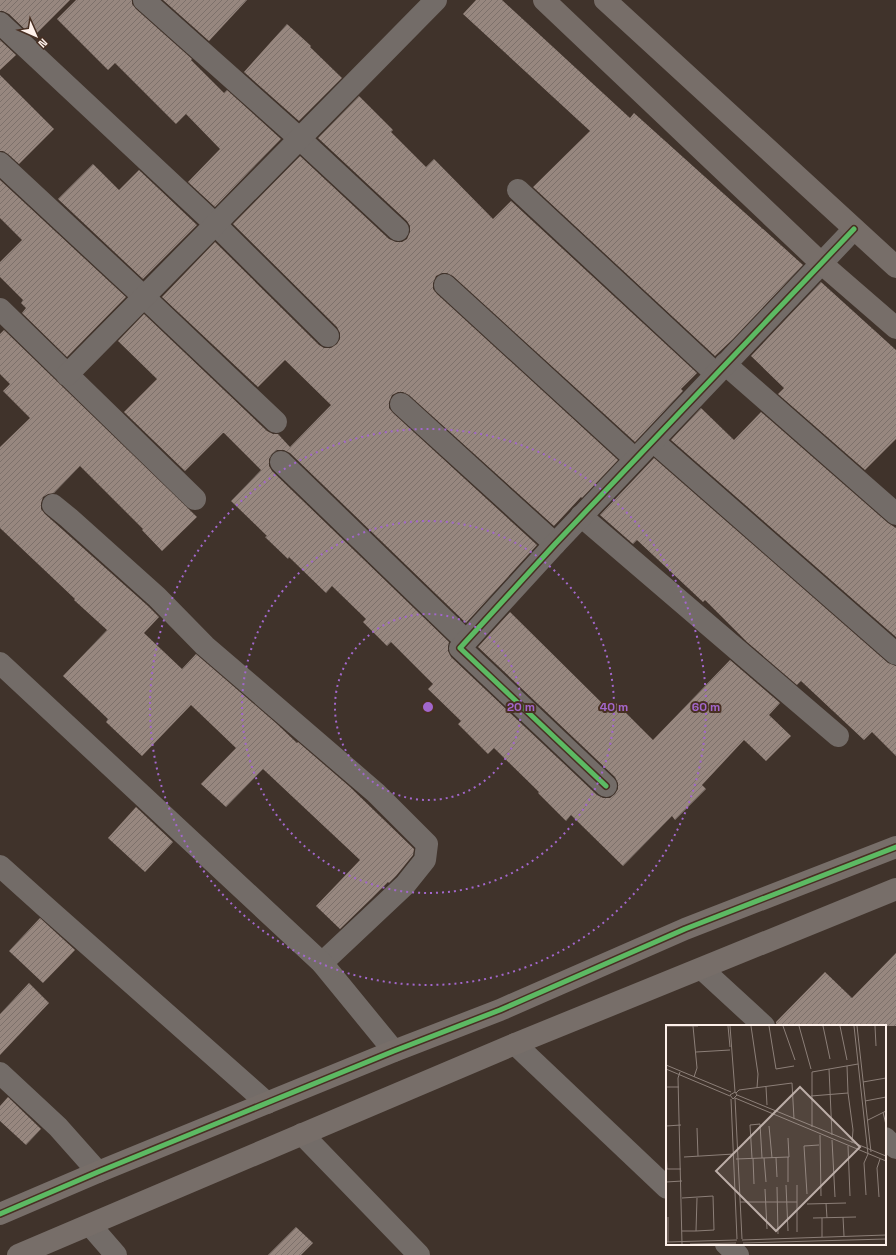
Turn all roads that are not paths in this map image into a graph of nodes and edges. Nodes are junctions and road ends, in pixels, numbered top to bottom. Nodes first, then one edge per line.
1 (144, 0) edge
2 (436, 0) edge
3 (544, 0) edge
4 (605, 0) edge
5 (0, 23) edge
6 (300, 139) junction
7 (0, 163) edge
8 (518, 190) dead end
9 (216, 224) junction
10 (854, 229) junction
11 (398, 230) dead end
12 (893, 259) edge
13 (822, 263) junction
14 (445, 285) dead end
15 (144, 297) junction
16 (0, 309) edge
17 (896, 328) edge
18 (328, 336) dead end
19 (720, 369) junction
20 (67, 375) junction
21 (401, 404) dead end
22 (276, 422) dead end
23 (653, 441) junction
24 (636, 459) junction
25 (281, 462) dead end
26 (195, 499) dead end
27 (53, 505) dead end
28 (896, 514) edge
29 (581, 516) junction
30 (555, 544) junction
31 (466, 641) junction
32 (896, 654) edge
33 (0, 663) edge
34 (838, 736) dead end
35 (606, 786) dead end
36 (896, 846) edge
37 (0, 866) edge
38 (896, 889) edge
39 (322, 963) junction
40 (702, 968) junction
41 (763, 1025) edge
42 (515, 1044) junction
43 (394, 1051) junction
44 (0, 1073) edge
45 (267, 1103) junction
46 (302, 1134) junction
47 (886, 1139) edge
48 (896, 1148) edge
49 (98, 1172) junction
50 (666, 1187) edge
51 (0, 1214) edge
52 (90, 1225) junction
53 (727, 1245) edge
54 (18, 1255) edge
55 (116, 1255) edge
56 (419, 1255) edge
57 (738, 1255) edge

1 - 6 street
2 - 6 street
3 - 13 street
4 - 10 street
5 - 9 street
6 - 9 street
6 - 11 street
7 - 15 street
8 - 19 street
9 - 15 street
9 - 18 street
10 - 12 street
10 - 13 street
13 - 17 street
13 - 19 street
14 - 24 street
15 - 20 street
15 - 22 street
16 - 20 street
19 - 23 street
19 - 28 street
20 - 26 street
21 - 30 street
23 - 24 street
23 - 32 street
24 - 29 street
25 - 31 street
27 - 39 street
29 - 30 street
29 - 34 street
30 - 31 street
31 - 35 street
33 - 39 street
36 - 43 street
37 - 45 street
38 - 40 street
39 - 43 street
40 - 41 street
40 - 42 street
42 - 46 street
42 - 50 street
43 - 45 street
44 - 49 street
45 - 49 street
46 - 52 street
46 - 56 street
47 - 48 street
49 - 51 street
52 - 54 street
52 - 55 street
53 - 57 street

